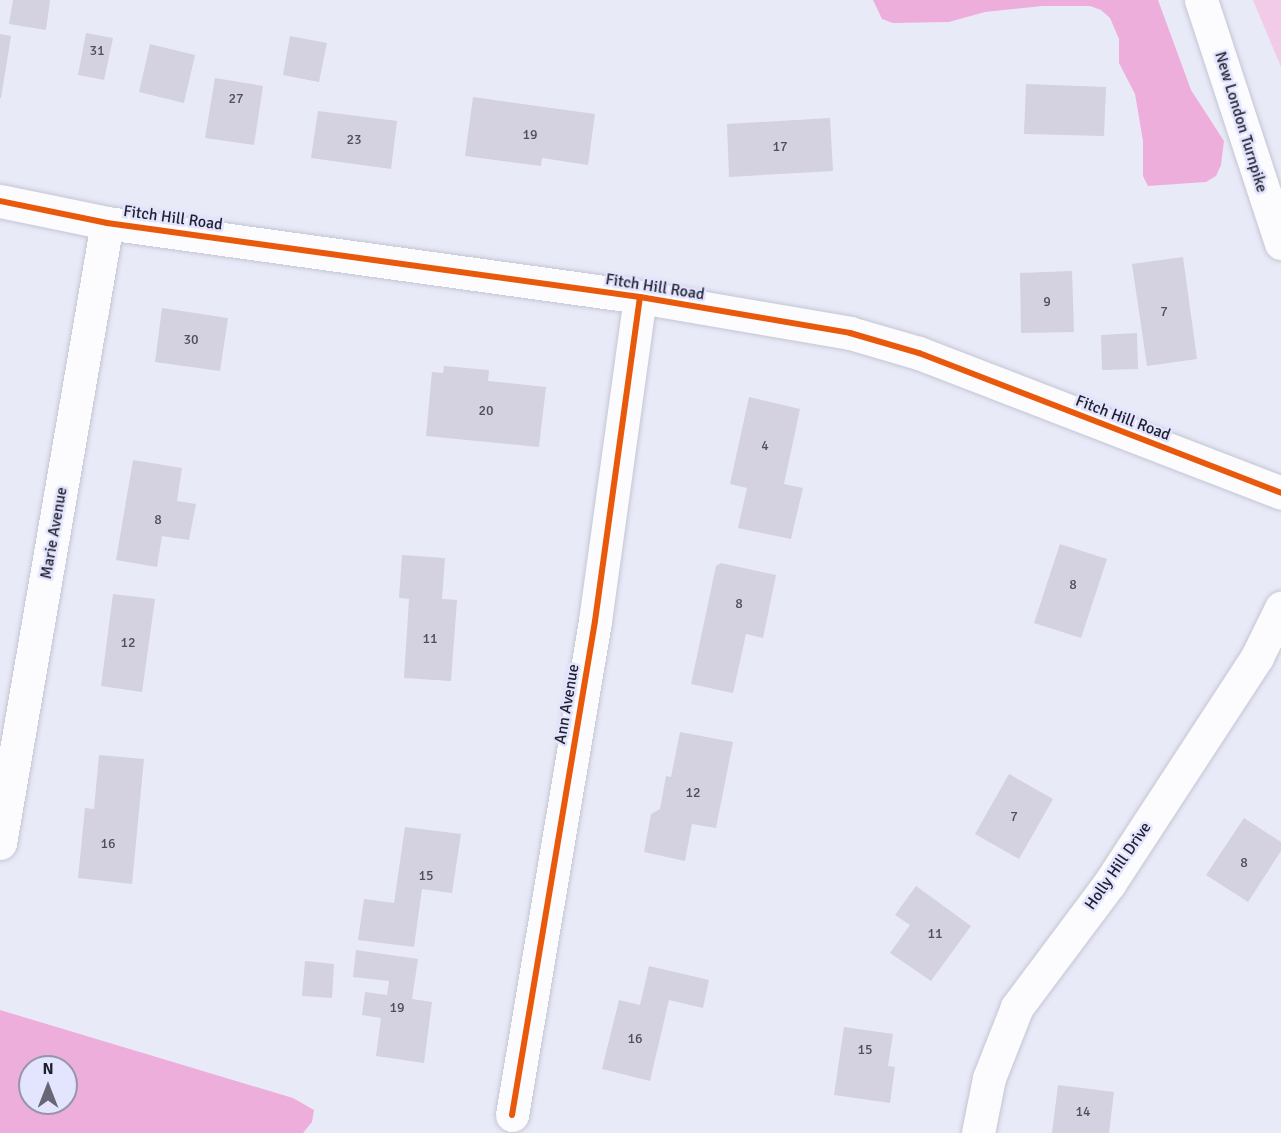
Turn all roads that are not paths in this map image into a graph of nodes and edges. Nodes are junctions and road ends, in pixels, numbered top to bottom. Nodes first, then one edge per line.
1 (1201, 0) edge
2 (0, 201) edge
3 (107, 223) junction
4 (1281, 243) edge
5 (640, 297) junction
6 (1281, 493) edge
7 (1281, 608) edge
8 (0, 843) edge
9 (512, 1114) dead end
10 (978, 1133) edge

1 - 4 street, New London Turnpike
2 - 3 street, Fitch Hill Road
3 - 5 street, Fitch Hill Road
3 - 8 street, Marie Avenue
5 - 6 street, Fitch Hill Road
5 - 9 street, Ann Avenue
7 - 10 street, Holly Hill Drive

